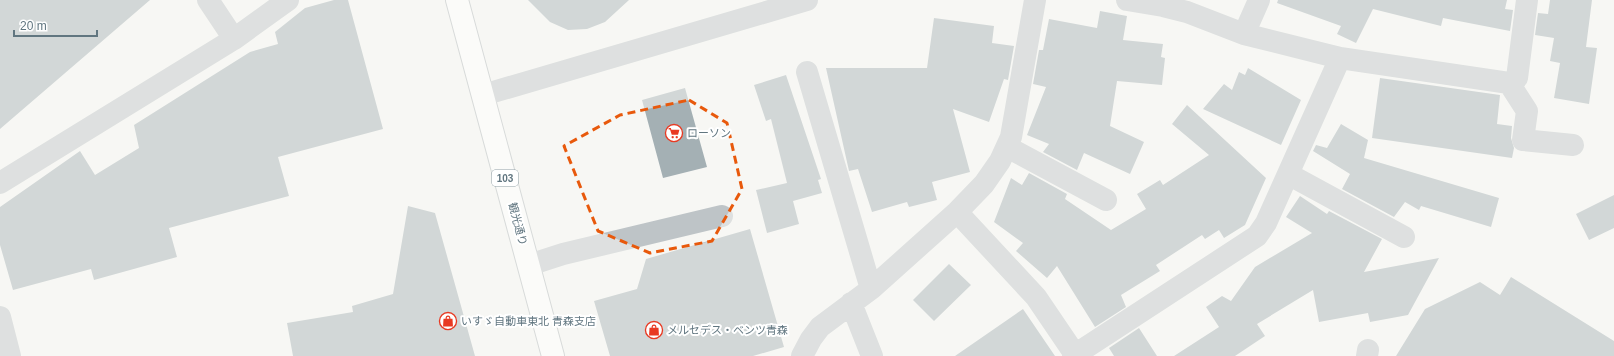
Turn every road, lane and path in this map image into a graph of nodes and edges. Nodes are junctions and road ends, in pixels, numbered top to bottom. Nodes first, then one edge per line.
1 (208, 0) edge
2 (288, 0) edge
3 (457, 0) edge
4 (807, 0) edge
5 (1035, 0) edge
6 (1127, 0) edge
7 (1259, 0) edge
8 (1527, 0) edge
9 (1244, 34) junction
10 (234, 38) junction
11 (1340, 58) junction
12 (807, 72) dead end
13 (1509, 83) junction
14 (482, 94) junction
15 (1573, 145) dead end
16 (1006, 147) junction
17 (1288, 174) junction
18 (0, 183) edge
19 (1106, 200) dead end
20 (957, 212) junction
21 (722, 216) dead end
22 (1404, 237) dead end
23 (529, 265) junction
24 (871, 290) junction
25 (851, 303) junction
26 (0, 317) edge
27 (10, 356) edge
28 (553, 356) edge
29 (802, 356) edge
30 (872, 356) edge
31 (1074, 356) edge

1 - 10 street
2 - 10 street
3 - 14 highway, 観光通り / 103
4 - 14 street
5 - 16 street
6 - 9 street
7 - 9 street
8 - 13 street
9 - 11 street
10 - 18 street
11 - 13 street
11 - 17 street
12 - 24 street
13 - 15 street
14 - 23 highway, 観光通り / 103
16 - 19 street
16 - 20 street
17 - 22 street
17 - 31 street
20 - 24 street
20 - 31 street
21 - 23 street
23 - 28 highway, 観光通り / 103
24 - 25 street
25 - 29 street
25 - 30 street
26 - 27 street

